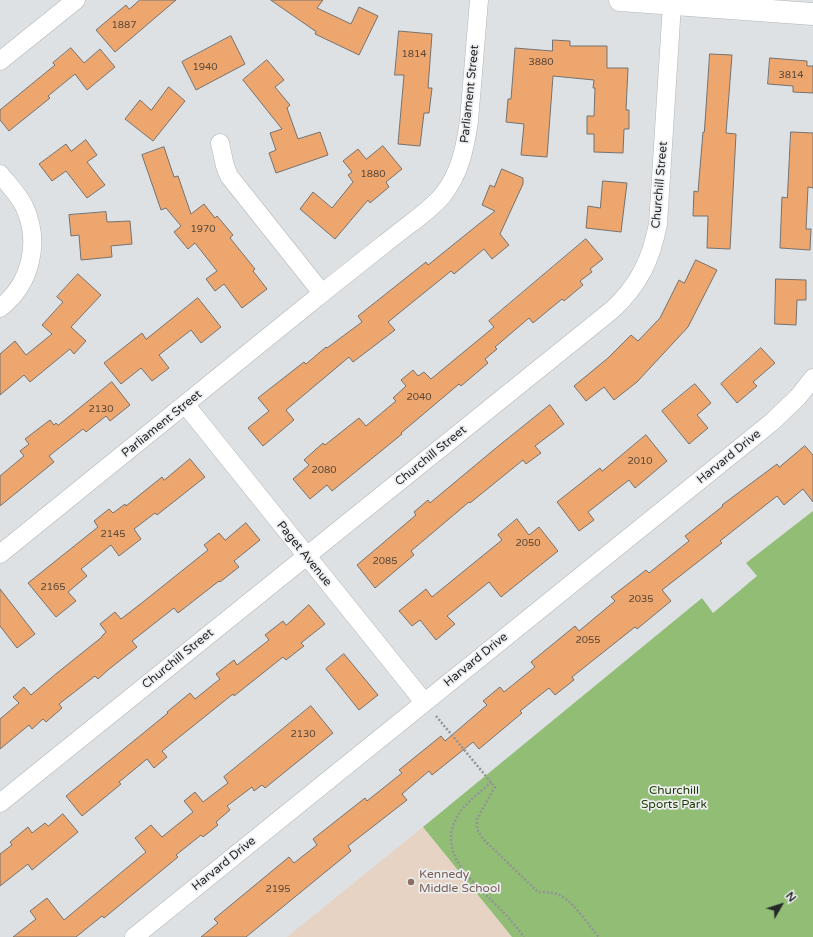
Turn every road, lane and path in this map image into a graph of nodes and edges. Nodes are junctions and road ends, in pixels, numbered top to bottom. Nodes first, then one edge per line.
1 (76, 0) edge
2 (479, 0) edge
3 (620, 0) edge
4 (672, 4) junction
5 (760, 5) edge
6 (813, 14) edge
7 (0, 61) edge
8 (220, 143) dead end
9 (0, 174) edge
10 (322, 293) junction
11 (0, 308) edge
12 (813, 378) edge
13 (185, 404) junction
14 (0, 554) edge
15 (306, 556) junction
16 (424, 702) junction
17 (491, 782) junction
18 (0, 803) edge
19 (134, 937) edge
20 (524, 937) edge
21 (599, 937) edge

1 - 7 street
2 - 10 street, Parliament Street
3 - 4 street
4 - 5 street
4 - 15 street, Churchill Street
5 - 6 street
8 - 10 street
9 - 11 street
10 - 13 street, Parliament Street
12 - 16 street, Harvard Drive
13 - 14 street, Parliament Street
13 - 15 street, Paget Avenue
15 - 16 street, Paget Avenue
15 - 18 street, Churchill Street
16 - 17 path
16 - 19 street, Harvard Drive
17 - 20 path
17 - 21 path

